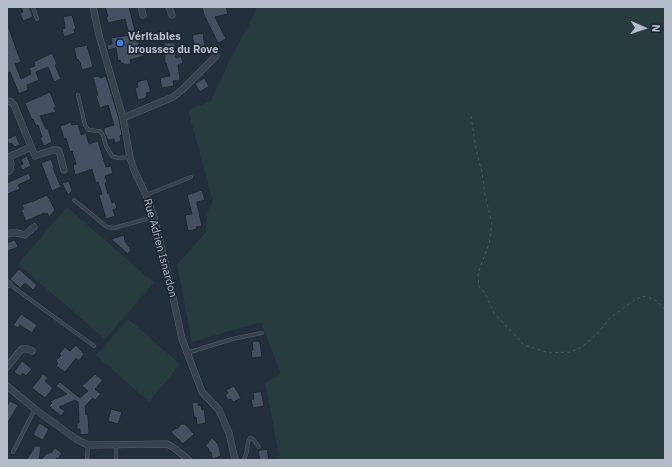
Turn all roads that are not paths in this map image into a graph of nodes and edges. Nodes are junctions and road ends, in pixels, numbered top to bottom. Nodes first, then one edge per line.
1 (33, 7) edge
2 (93, 7) edge
3 (141, 7) edge
4 (170, 7) edge
5 (143, 15) dead end
6 (172, 15) dead end
7 (37, 19) dead end
8 (216, 56) dead end
9 (78, 95) dead end
10 (7, 101) edge
11 (123, 118) junction
12 (31, 147) junction
13 (8, 157) edge
14 (130, 157) junction
15 (64, 170) dead end
16 (7, 172) edge
17 (191, 177) dead end
18 (146, 195) junction
19 (74, 200) dead end
20 (154, 217) junction
21 (34, 227) dead end
22 (7, 234) edge
23 (8, 284) edge
24 (262, 332) dead end
25 (94, 346) dead end
26 (32, 351) dead end
27 (188, 353) junction
28 (7, 367) edge
29 (7, 386) edge
30 (34, 409) junction
31 (88, 445) junction
32 (116, 445) junction
33 (259, 447) dead end
34 (13, 452) dead end
35 (87, 460) edge
36 (116, 460) edge
37 (189, 460) edge
38 (235, 460) edge
39 (244, 460) edge

1 - 7 lane
2 - 11 street, Rue Adrien Isnardon
3 - 5 street
4 - 6 street
8 - 11 street
9 - 14 lane
10 - 12 street
11 - 14 street, Rue Adrien Isnardon
12 - 13 street
12 - 15 street
13 - 16 street
14 - 18 street, Rue Adrien Isnardon
17 - 18 lane
18 - 20 street, Rue Adrien Isnardon
19 - 20 lane
20 - 27 street, Rue Adrien Isnardon
21 - 22 street
23 - 25 lane
24 - 27 lane
26 - 28 street
27 - 38 street, Rue Adrien Isnardon
29 - 30 street
30 - 31 street
30 - 34 lane
31 - 32 street
31 - 35 lane
32 - 36 lane
32 - 37 street
33 - 39 lane

